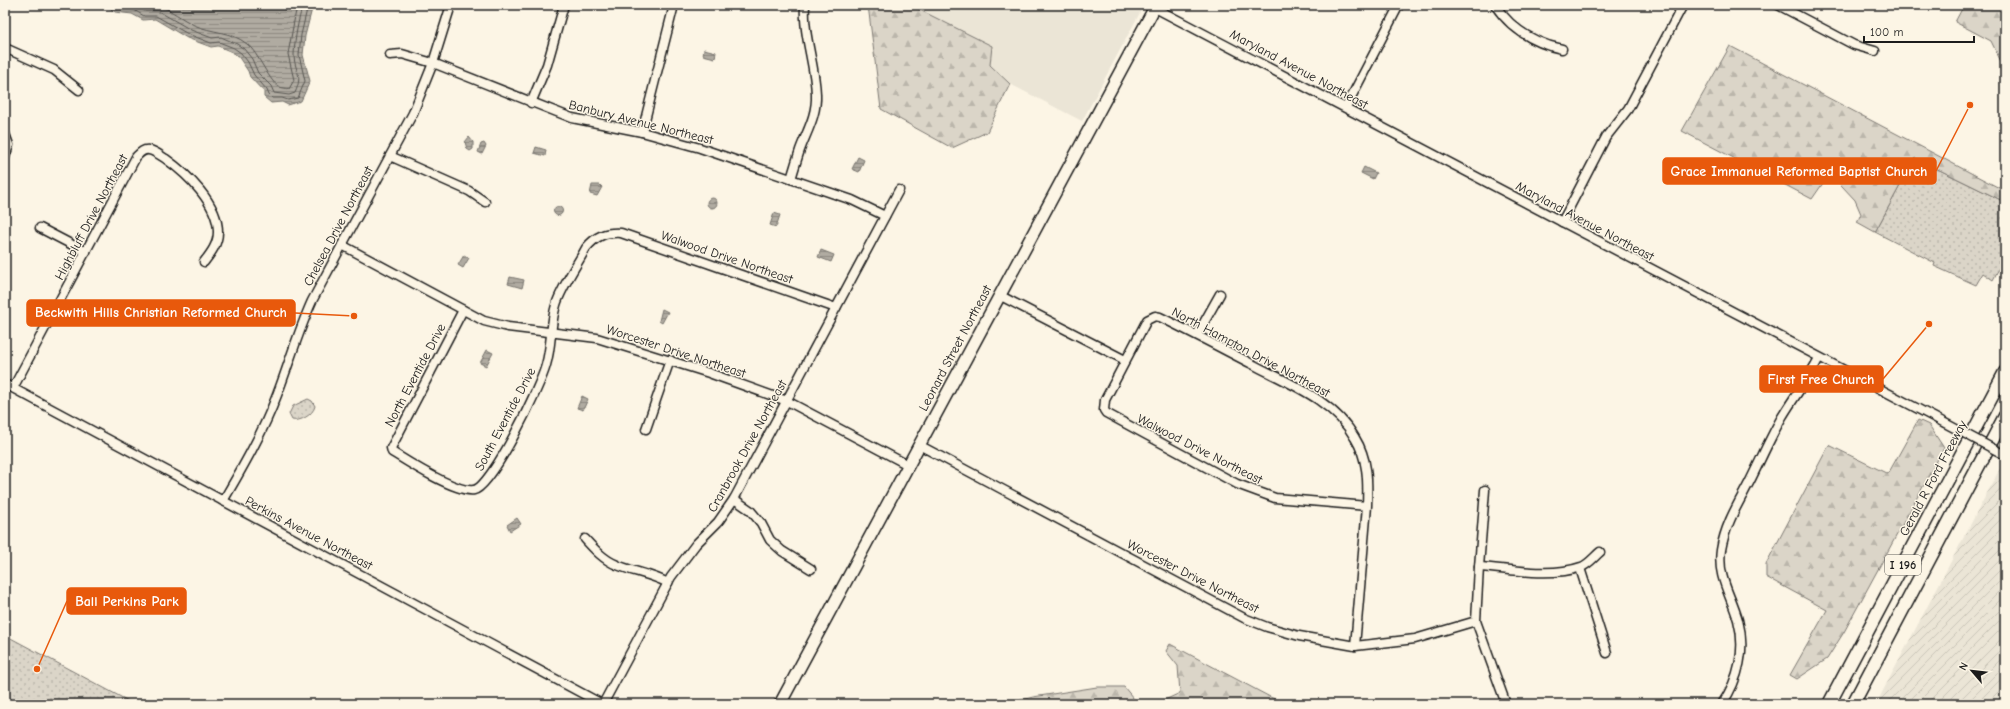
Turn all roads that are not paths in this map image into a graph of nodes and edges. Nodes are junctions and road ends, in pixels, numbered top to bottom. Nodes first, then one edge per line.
1 (451, 5) edge
2 (564, 5) edge
3 (674, 5) edge
4 (805, 5) edge
5 (1399, 5) edge
6 (1495, 5) edge
7 (1683, 5) edge
8 (1778, 5) edge
9 (1155, 6) edge
10 (5, 48) edge
11 (1562, 49) dead end
12 (1875, 50) dead end
13 (390, 55) dead end
14 (433, 63) junction
15 (79, 90) dead end
16 (531, 103) junction
17 (1346, 107) junction
18 (642, 132) junction
19 (5, 134) edge
20 (5, 156) edge
21 (390, 156) junction
22 (790, 179) junction
23 (899, 190) dead end
24 (485, 202) dead end
25 (885, 216) junction
26 (1562, 222) junction
27 (40, 228) dead end
28 (609, 233) joint
29 (342, 245) junction
30 (86, 252) junction
31 (204, 262) dead end
32 (1220, 294) dead end
33 (999, 295) junction
34 (836, 308) junction
35 (463, 310) junction
36 (552, 332) junction
37 (1197, 335) junction
38 (1819, 358) junction
39 (670, 360) junction
40 (1125, 360) junction
41 (2005, 372) edge
42 (5, 384) edge
43 (13, 388) junction
44 (787, 401) junction
45 (2005, 416) edge
46 (2005, 421) edge
47 (646, 429) dead end
48 (919, 445) junction
49 (2005, 455) edge
50 (908, 465) junction
51 (1979, 465) junction
52 (476, 490) joint
53 (1485, 490) dead end
54 (734, 499) junction
55 (223, 501) junction
56 (1367, 506) junction
57 (585, 539) dead end
58 (1600, 552) dead end
59 (1478, 567) junction
60 (810, 568) dead end
61 (1580, 568) junction
62 (668, 584) junction
63 (1476, 621) junction
64 (1355, 646) junction
65 (1606, 653) dead end
66 (603, 704) edge
67 (780, 704) edge
68 (1506, 704) edge
69 (1722, 704) edge
70 (1829, 704) edge
71 (1853, 704) edge

1 - 14 street, Chelsea Drive Northeast
2 - 16 street
3 - 18 street
4 - 22 street
5 - 17 street
6 - 11 street
7 - 26 street
8 - 12 street
9 - 17 street, Maryland Avenue Northeast
9 - 33 main road, Leonard Street Northeast
10 - 15 street
13 - 14 street, Banbury Avenue Northeast
14 - 16 street, Banbury Avenue Northeast
14 - 21 street, Chelsea Drive Northeast
16 - 18 street, Banbury Avenue Northeast
17 - 26 street, Maryland Avenue Northeast
18 - 22 street, Banbury Avenue Northeast
19 - 20 street
21 - 24 street
21 - 29 street, Chelsea Drive Northeast
22 - 25 street, Banbury Avenue Northeast
23 - 25 street, Cranbrook Drive Northeast
25 - 34 street, Cranbrook Drive Northeast
26 - 38 street, Maryland Avenue Northeast
27 - 30 street
28 - 34 street, Walwood Drive Northeast
28 - 36 street, South Eventide Drive
29 - 35 street, Worcester Drive Northeast
29 - 55 street, Chelsea Drive Northeast
30 - 31 street, Highbluff Drive Northeast
30 - 43 street, Highbluff Drive Northeast
32 - 37 street
33 - 40 street
33 - 48 main road, Leonard Street Northeast
34 - 44 street, Cranbrook Drive Northeast
35 - 36 street, Worcester Drive Northeast
35 - 52 street, North Eventide Drive
36 - 39 street, Worcester Drive Northeast
36 - 52 street, South Eventide Drive
37 - 40 street, North Hampton Drive Northeast
37 - 56 street, North Hampton Drive Northeast
38 - 49 street, Maryland Avenue Northeast, bridge
38 - 69 street
39 - 44 street, Worcester Drive Northeast
39 - 47 street
40 - 56 street, Walwood Drive Northeast
41 - 70 highway, Gerald R Ford Freeway / I 196
42 - 43 street, Perkins Avenue Northeast
43 - 55 street, Perkins Avenue Northeast
44 - 50 street, Worcester Drive Northeast
44 - 54 street, Cranbrook Drive Northeast
45 - 51 highway, I 196
46 - 51 highway
48 - 50 main road, Leonard Street Northeast
48 - 64 street, Worcester Drive Northeast
50 - 67 main road, Leonard Street Northeast
51 - 71 highway, I 196
53 - 59 street
54 - 60 street
54 - 62 street, Cranbrook Drive Northeast
55 - 66 street, Perkins Avenue Northeast
56 - 64 street, North Hampton Drive Northeast
57 - 62 street
58 - 61 street
59 - 61 street
59 - 63 street
61 - 65 street
62 - 66 street, Cranbrook Drive Northeast
63 - 64 street, Worcester Drive Northeast
63 - 68 street

